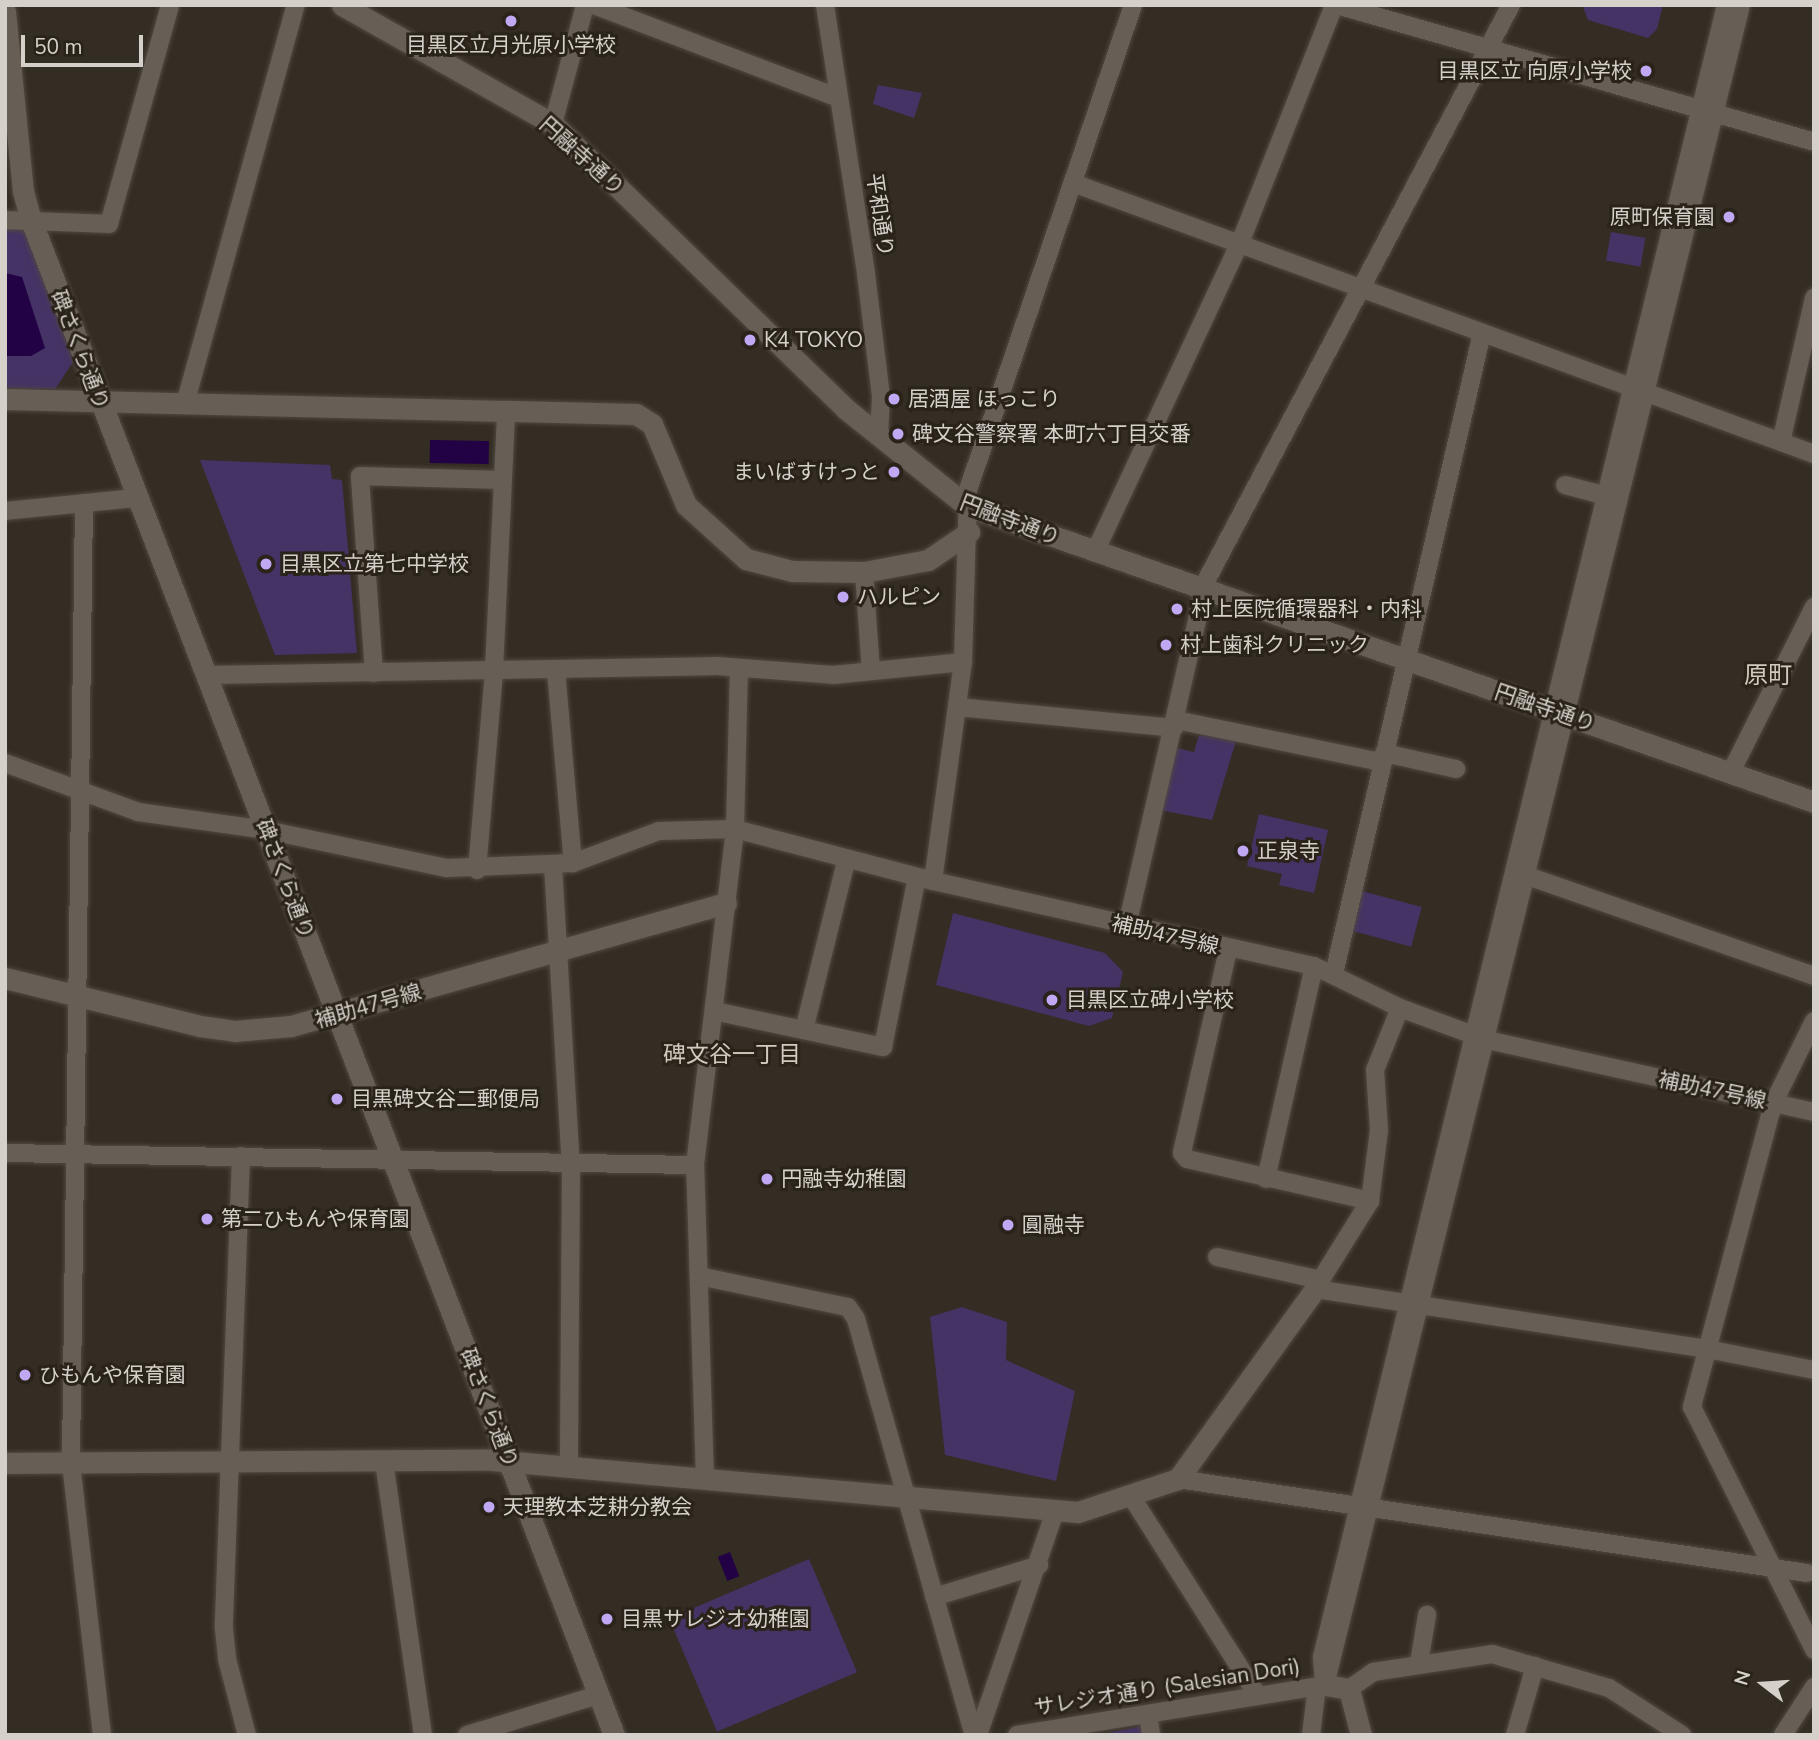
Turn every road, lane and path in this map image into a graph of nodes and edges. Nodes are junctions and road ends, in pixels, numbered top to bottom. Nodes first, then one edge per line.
1 (170, 5) edge
2 (296, 5) edge
3 (342, 5) edge
4 (585, 5) edge
5 (594, 5) edge
6 (825, 5) edge
7 (1133, 5) edge
8 (1336, 5) edge
9 (1511, 5) edge
10 (1726, 5) edge
11 (1741, 5) edge
12 (5, 11) edge
13 (1488, 48) junction
14 (8, 52) edge
15 (839, 98) junction
16 (1708, 111) junction
17 (553, 124) junction
18 (1814, 142) edge
19 (1073, 183) junction
20 (5, 220) edge
21 (31, 220) junction
22 (1240, 243) junction
23 (1360, 287) junction
24 (1814, 298) edge
25 (1482, 333) junction
26 (1639, 390) junction
27 (5, 399) edge
28 (99, 399) junction
29 (185, 404) junction
30 (506, 411) junction
31 (880, 432) junction
32 (1781, 442) junction
33 (1814, 454) edge
34 (502, 480) junction
35 (1565, 485) dead end
36 (1607, 496) junction
37 (136, 498) junction
38 (84, 503) junction
39 (967, 506) junction
40 (5, 511) edge
41 (970, 531) junction
42 (1095, 552) junction
43 (864, 572) junction
44 (1203, 590) junction
45 (1814, 607) edge
46 (1405, 659) junction
47 (963, 662) junction
48 (739, 668) junction
49 (494, 670) junction
50 (556, 670) junction
51 (871, 671) junction
52 (374, 673) junction
53 (207, 676) junction
54 (957, 707) junction
55 (1560, 714) junction
56 (1175, 724) junction
57 (1382, 758) junction
58 (5, 763) edge
59 (1456, 769) dead end
60 (1731, 772) junction
61 (80, 791) junction
62 (1814, 802) edge
63 (735, 829) junction
64 (266, 830) junction
65 (847, 858) junction
66 (573, 863) junction
67 (553, 865) junction
68 (477, 870) junction
69 (1520, 874) junction
70 (925, 879) junction
71 (726, 904) junction
72 (1127, 926) junction
73 (1228, 950) junction
74 (559, 951) junction
75 (1314, 966) junction
76 (1334, 974) junction
77 (1814, 976) edge
78 (5, 978) edge
79 (76, 994) junction
80 (1400, 1008) junction
81 (714, 1011) junction
82 (338, 1016) junction
83 (1814, 1021) edge
84 (804, 1030) junction
85 (1480, 1038) junction
86 (1773, 1104) junction
87 (1814, 1112) edge
88 (5, 1153) edge
89 (73, 1155) junction
90 (241, 1156) junction
91 (392, 1158) junction
92 (571, 1164) junction
93 (695, 1165) junction
94 (1266, 1179) junction
95 (1370, 1201) junction
96 (1217, 1257) dead end
97 (699, 1276) junction
98 (1318, 1284) junction
99 (1415, 1304) junction
100 (1707, 1349) junction
101 (1814, 1370) edge
102 (384, 1461) junction
103 (230, 1462) junction
104 (5, 1463) edge
105 (71, 1463) junction
106 (511, 1464) junction
107 (569, 1468) junction
108 (705, 1479) junction
109 (1178, 1479) junction
110 (1130, 1496) junction
111 (905, 1497) junction
112 (1366, 1506) junction
113 (1056, 1510) junction
114 (1039, 1565) junction
115 (1773, 1569) junction
116 (1811, 1572) edge
117 (1784, 1589) junction
118 (934, 1597) junction
119 (1427, 1615) dead end
120 (1814, 1650) edge
121 (1419, 1662) junction
122 (1535, 1666) junction
123 (1321, 1686) junction
124 (1814, 1687) edge
125 (1349, 1689) junction
126 (598, 1695) junction
127 (1258, 1696) junction
128 (1148, 1714) junction
129 (103, 1735) edge
130 (247, 1735) edge
131 (423, 1735) edge
132 (467, 1735) edge
133 (614, 1735) edge
134 (976, 1735) edge
135 (1017, 1735) edge
136 (1151, 1735) edge
137 (1311, 1735) edge
138 (1361, 1735) edge
139 (1515, 1735) edge
140 (1682, 1735) edge
141 (1783, 1735) edge

1 - 21 street
2 - 29 street
3 - 17 street, 円融寺通り
4 - 17 street
5 - 15 street
6 - 15 street, 平和通り
7 - 19 street
8 - 13 street
8 - 22 street
9 - 13 street
10 - 16 street
11 - 16 street
12 - 14 street, 碑さくら通り
13 - 16 street
13 - 23 street
14 - 21 street, 碑さくら通り
15 - 31 street, 平和通り
16 - 18 street
16 - 26 street
17 - 31 street, 円融寺通り
19 - 22 street
19 - 39 street
20 - 21 street
21 - 28 street, 碑さくら通り
22 - 23 street
22 - 42 street
23 - 25 street
23 - 44 street
24 - 32 street
25 - 26 street
25 - 46 street
26 - 32 street
26 - 36 street
26 - 55 street
27 - 28 street
28 - 29 street
28 - 37 street, 碑さくら通り
29 - 30 street
30 - 34 street
30 - 43 street
31 - 39 street, 円融寺通り
32 - 33 street
34 - 49 street
34 - 52 street
35 - 36 street
36 - 55 street
37 - 38 street
37 - 53 street, 碑さくら通り
38 - 40 street
38 - 61 street
39 - 41 street
39 - 42 street, 円融寺通り
41 - 43 street
41 - 47 street
42 - 44 street, 円融寺通り
43 - 51 street
44 - 46 street, 円融寺通り
44 - 56 street
45 - 60 street
46 - 55 street, 円融寺通り
46 - 57 street
47 - 51 street
47 - 54 street
48 - 50 street
48 - 51 street
48 - 63 street
49 - 50 street
49 - 52 street
49 - 68 street
50 - 66 street
52 - 53 street
53 - 64 street, 碑さくら通り
54 - 56 street
54 - 70 street
55 - 60 street, 円融寺通り
55 - 69 street
56 - 57 street
56 - 72 street
57 - 59 street
57 - 76 street
58 - 61 street, 補助47号線
60 - 62 street, 円融寺通り
61 - 64 street, 補助47号線
61 - 79 street
63 - 65 street, 補助47号線
63 - 66 street, 補助47号線
63 - 71 street
64 - 68 street, 補助47号線
64 - 82 street, 碑さくら通り
65 - 70 street, 補助47号線
65 - 84 street
66 - 67 street, 補助47号線
67 - 68 street, 補助47号線
67 - 74 street
69 - 77 street
69 - 85 street
70 - 72 street, 補助47号線
70 - 84 street
71 - 74 street, 補助47号線
71 - 81 street
72 - 73 street, 補助47号線
73 - 75 street, 補助47号線
73 - 94 street
74 - 82 street, 補助47号線
74 - 92 street
75 - 76 street, 補助47号線
75 - 94 street
76 - 80 street, 補助47号線
78 - 79 street, 補助47号線
79 - 82 street, 補助47号線
79 - 89 street
80 - 85 street, 補助47号線
80 - 95 street
81 - 84 street
81 - 93 street
82 - 91 street, 碑さくら通り
83 - 86 street
85 - 86 street, 補助47号線
85 - 99 street
86 - 87 street, 補助47号線
86 - 100 street
88 - 89 street
89 - 90 street
89 - 105 street
90 - 91 street
90 - 103 street
91 - 92 street
91 - 106 street, 碑さくら通り
92 - 93 street
92 - 107 street
93 - 97 street
94 - 95 street
95 - 98 street
96 - 98 street
97 - 108 street
97 - 111 street
98 - 99 street
98 - 109 street
99 - 100 street
99 - 112 street
100 - 101 street
100 - 115 street
102 - 103 street
102 - 106 street
102 - 131 street
103 - 105 street
103 - 130 street
104 - 105 street
105 - 129 street
106 - 107 street
106 - 126 street, 碑さくら通り
107 - 108 street
108 - 111 street
109 - 110 street
109 - 112 street
110 - 113 street
110 - 127 street
111 - 113 street
111 - 118 street
112 - 115 street
112 - 123 street
113 - 114 street
114 - 118 street
114 - 134 street
115 - 116 street
115 - 117 street
116 - 117 street
117 - 120 street
118 - 134 street
119 - 121 street
121 - 122 street
121 - 125 street
122 - 139 street
122 - 140 street
123 - 125 street
123 - 127 street, サレジオ通り (Salesian Dori)
123 - 137 street
124 - 141 street
125 - 138 street
126 - 132 street
126 - 133 street, 碑さくら通り
127 - 128 street, サレジオ通り (Salesian Dori)
128 - 135 street, サレジオ通り (Salesian Dori)
128 - 136 street

